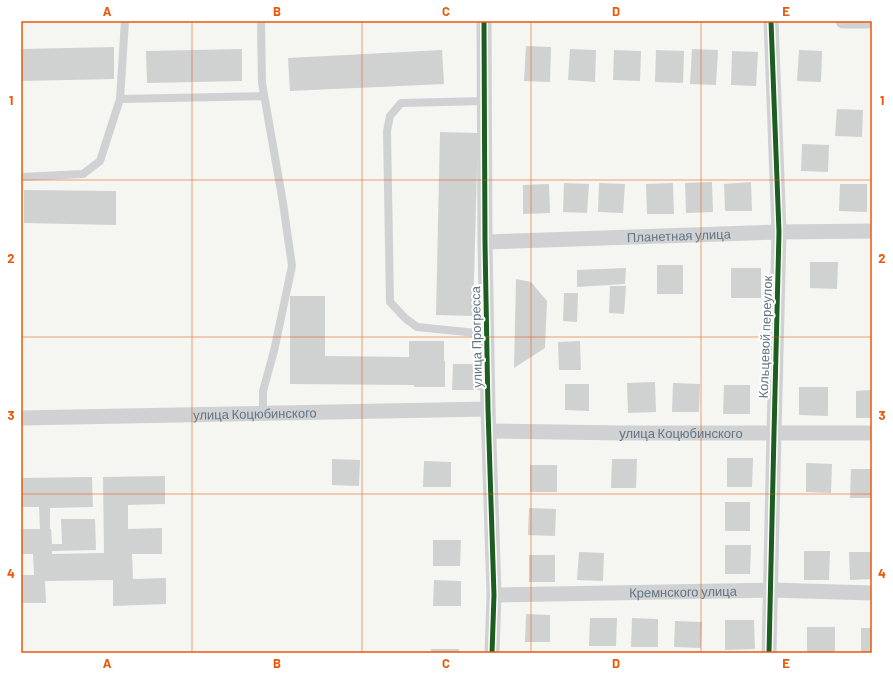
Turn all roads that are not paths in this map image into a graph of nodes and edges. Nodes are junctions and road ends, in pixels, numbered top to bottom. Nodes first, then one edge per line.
1 (125, 21) edge
2 (261, 21) edge
3 (484, 21) edge
4 (771, 21) edge
5 (843, 21) edge
6 (872, 21) edge
7 (264, 96) junction
8 (120, 99) junction
9 (485, 101) junction
10 (21, 177) edge
11 (872, 231) edge
12 (779, 232) junction
13 (486, 242) junction
14 (487, 334) junction
15 (488, 409) junction
16 (263, 414) junction
17 (21, 418) edge
18 (489, 431) junction
19 (774, 433) junction
20 (872, 433) edge
21 (771, 590) junction
22 (872, 593) edge
23 (494, 595) junction
24 (492, 653) edge
25 (769, 653) edge

1 - 8 lane
2 - 7 lane
3 - 9 street, улица Прогресса
4 - 12 street, Кольцевой переулок
5 - 6 street
7 - 8 lane
7 - 16 lane
8 - 10 lane
9 - 13 street, улица Прогресса
9 - 14 lane
11 - 12 street, Планетная улица
12 - 13 street, Планетная улица
12 - 19 street, Кольцевой переулок
13 - 14 street, улица Прогресса
14 - 15 street, улица Прогресса
15 - 16 street, улица Коцюбинского
15 - 18 street, улица Прогресса
16 - 17 street, улица Коцюбинского
18 - 19 street, улица Коцюбинского
18 - 23 street, улица Прогресса
19 - 20 street, улица Коцюбинского
19 - 21 street, Кольцевой переулок
21 - 22 street, Кремнского улица
21 - 23 street, Кремнского улица
21 - 25 street, Кольцевой переулок
23 - 24 street, улица Прогресса

